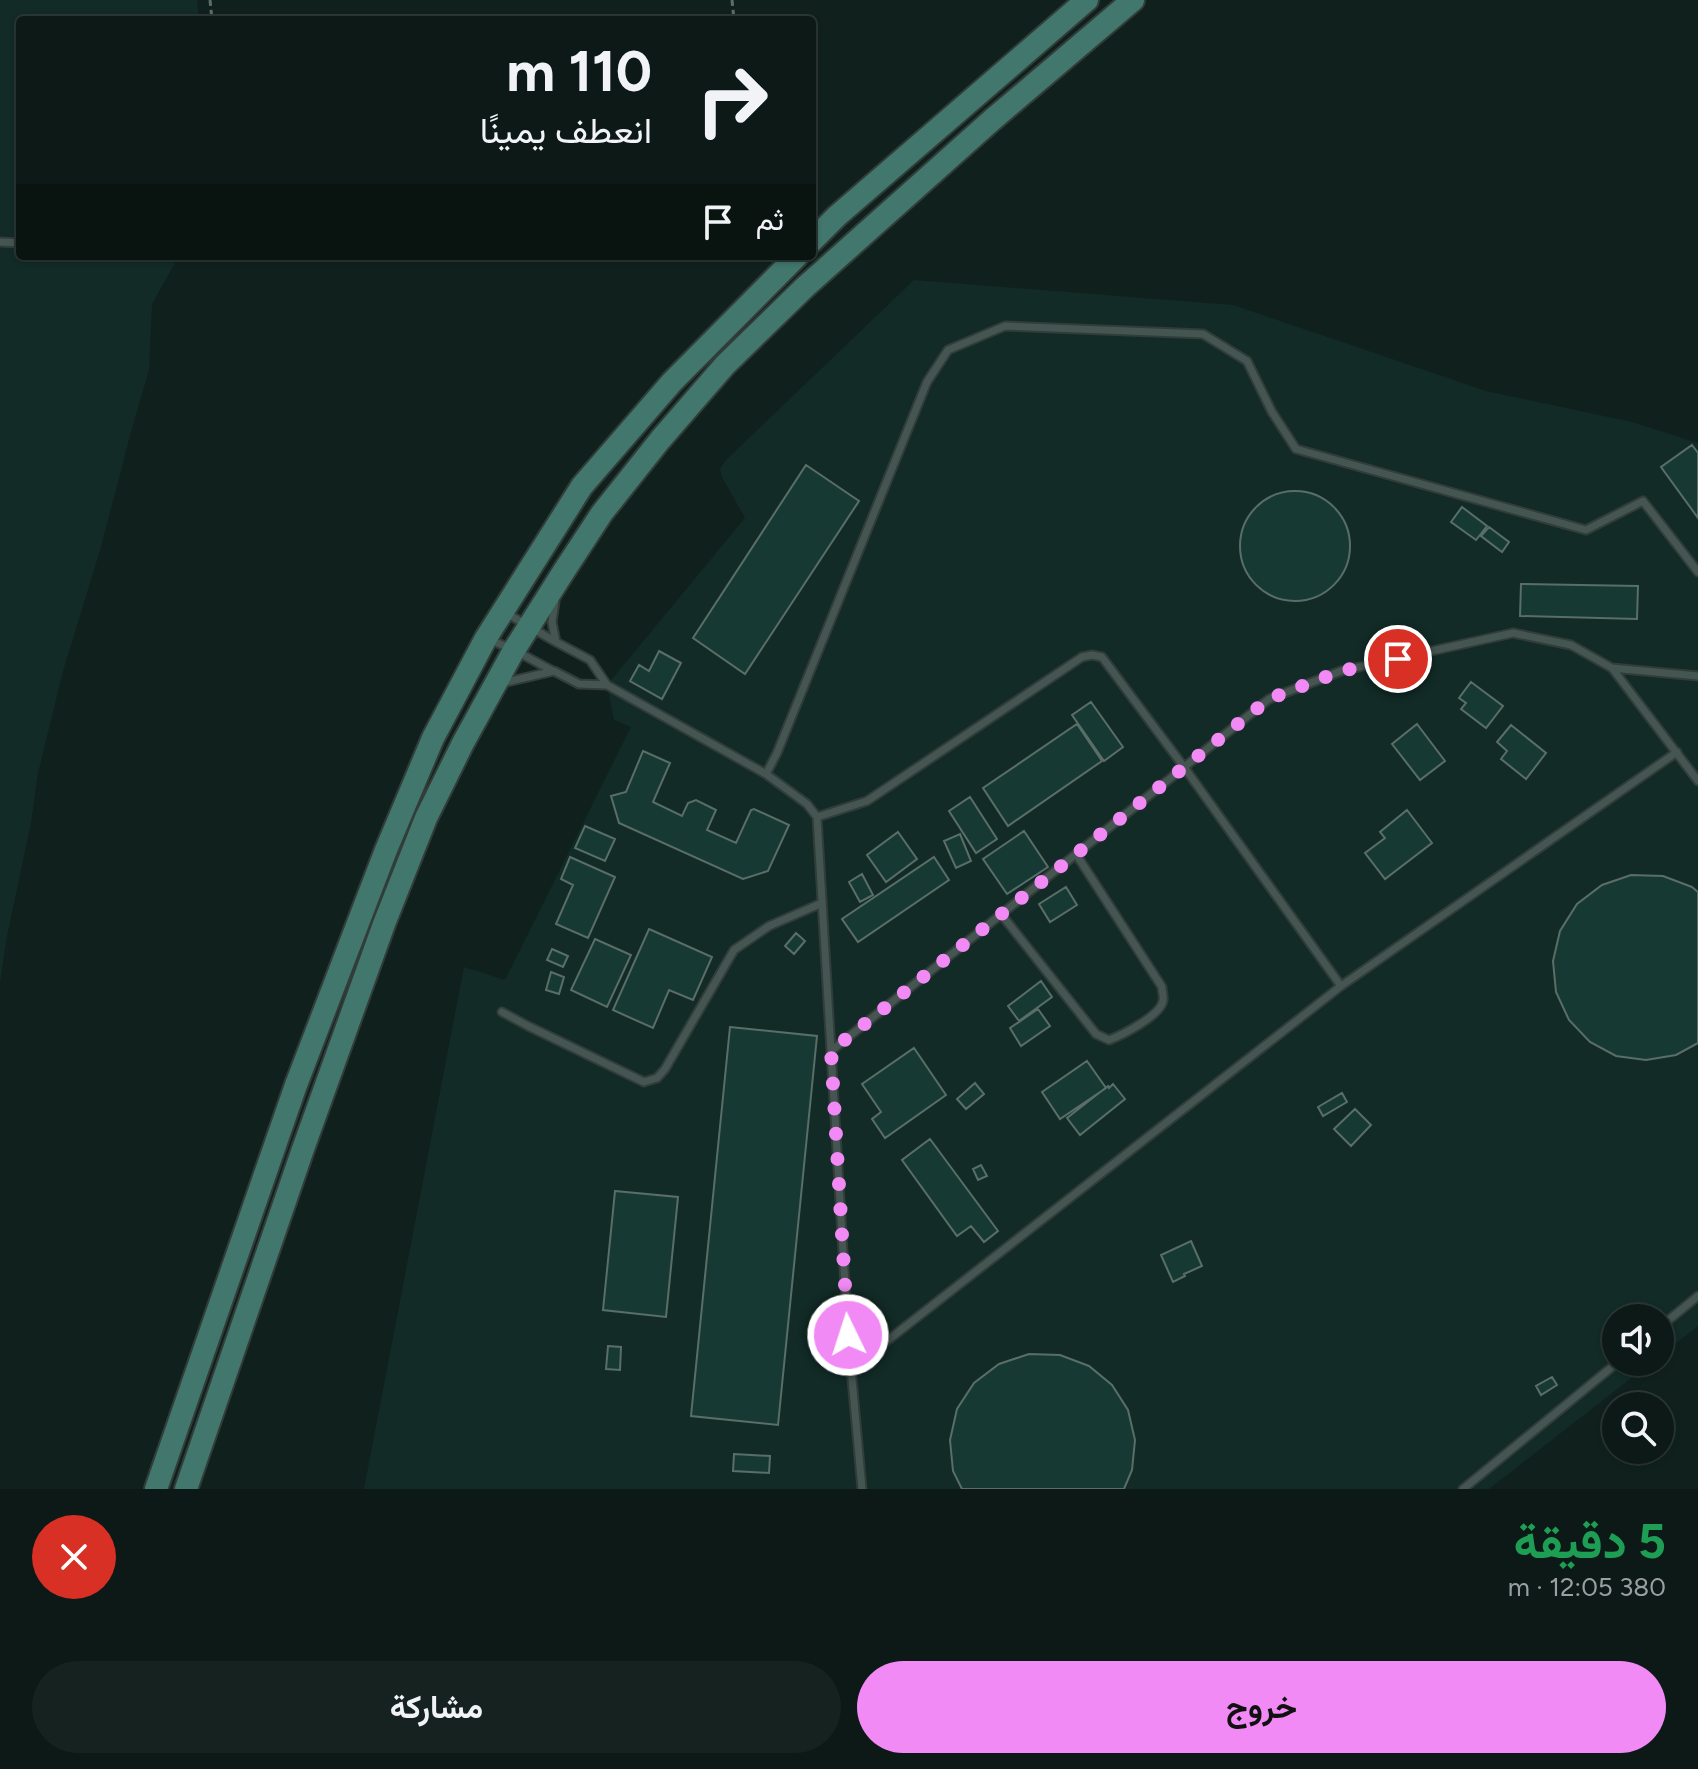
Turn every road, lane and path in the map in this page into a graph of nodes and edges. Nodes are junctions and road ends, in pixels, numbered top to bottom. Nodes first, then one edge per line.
1 (1087, 0) edge
2 (1133, 0) edge
3 (816, 237) edge
4 (793, 260) edge
5 (564, 571) junction
6 (1698, 572) edge
7 (504, 612) junction
8 (530, 626) junction
9 (486, 638) junction
10 (556, 642) junction
11 (514, 650) junction
12 (1612, 668) junction
13 (554, 671) junction
14 (1698, 676) edge
15 (496, 685) junction
16 (607, 685) junction
17 (1677, 752) junction
18 (1184, 767) junction
19 (766, 774) junction
20 (1698, 781) edge
21 (817, 817) junction
22 (1076, 854) junction
23 (822, 903) junction
24 (1001, 914) junction
25 (1341, 986) junction
26 (502, 1012) dead end
27 (831, 1051) junction
28 (296, 1085) junction
29 (322, 1095) junction
30 (1698, 1296) edge
31 (1674, 1316) edge
32 (851, 1369) junction
33 (1602, 1375) edge
34 (156, 1489) edge
35 (186, 1489) edge
36 (862, 1489) edge
37 (1463, 1489) edge

1 - 3 main road
2 - 5 main road
4 - 7 main road
5 - 8 main road
5 - 10 lane
6 - 19 lane
7 - 8 lane
7 - 9 main road
8 - 10 lane
8 - 11 main road
9 - 11 lane
9 - 28 main road
10 - 16 lane
11 - 13 lane
11 - 15 main road
12 - 14 lane
12 - 17 lane
12 - 18 lane
13 - 15 lane
13 - 16 lane
15 - 29 main road
16 - 19 lane
17 - 20 lane
17 - 25 lane
18 - 21 lane
18 - 22 lane
18 - 25 lane
19 - 21 lane
21 - 23 lane
22 - 24 lane
22 - 24 lane
23 - 26 lane
23 - 27 lane
24 - 27 lane
25 - 32 lane
27 - 32 lane
28 - 29 main road
28 - 34 main road
29 - 35 main road
30 - 31 lane
32 - 36 lane
33 - 37 lane

